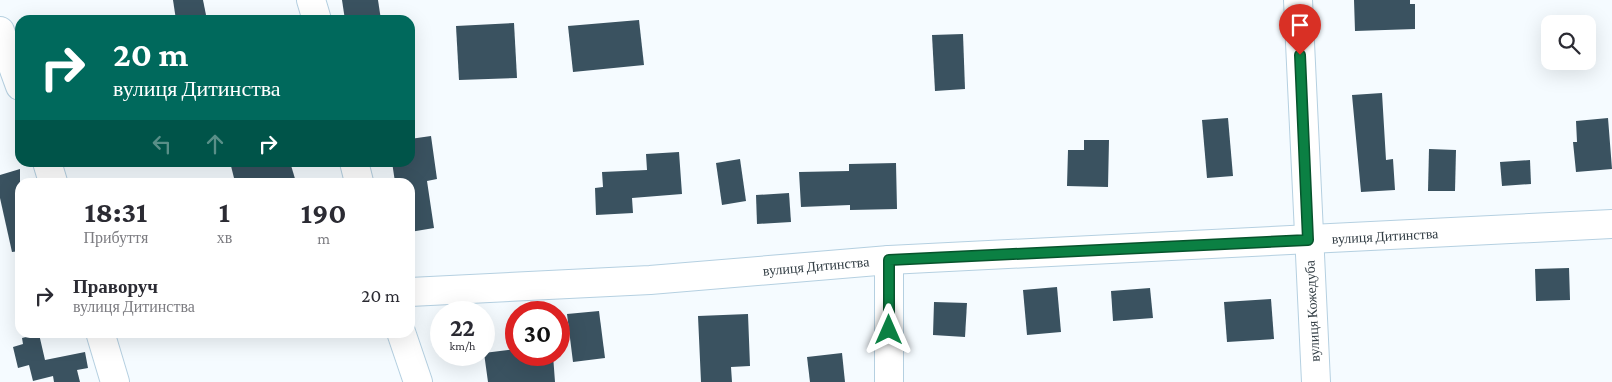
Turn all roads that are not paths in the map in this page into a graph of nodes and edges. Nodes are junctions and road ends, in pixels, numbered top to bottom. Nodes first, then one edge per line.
1 (312, 0) edge
2 (1298, 0) edge
3 (316, 15) edge
4 (0, 31) edge
5 (15, 72) edge
6 (1612, 224) edge
7 (1308, 240) junction
8 (889, 260) junction
9 (415, 292) edge
10 (102, 338) edge
11 (403, 338) edge
12 (115, 382) edge
13 (418, 382) edge
14 (889, 382) edge
15 (1316, 382) edge

1 - 3 street
2 - 7 street, вулиця Кожедуба
4 - 5 street
6 - 7 street, вулиця Дитинства
7 - 8 street, вулиця Дитинства
7 - 15 street, вулиця Кожедуба
8 - 9 street, вулиця Дитинства
8 - 14 street
10 - 12 street
11 - 13 street

